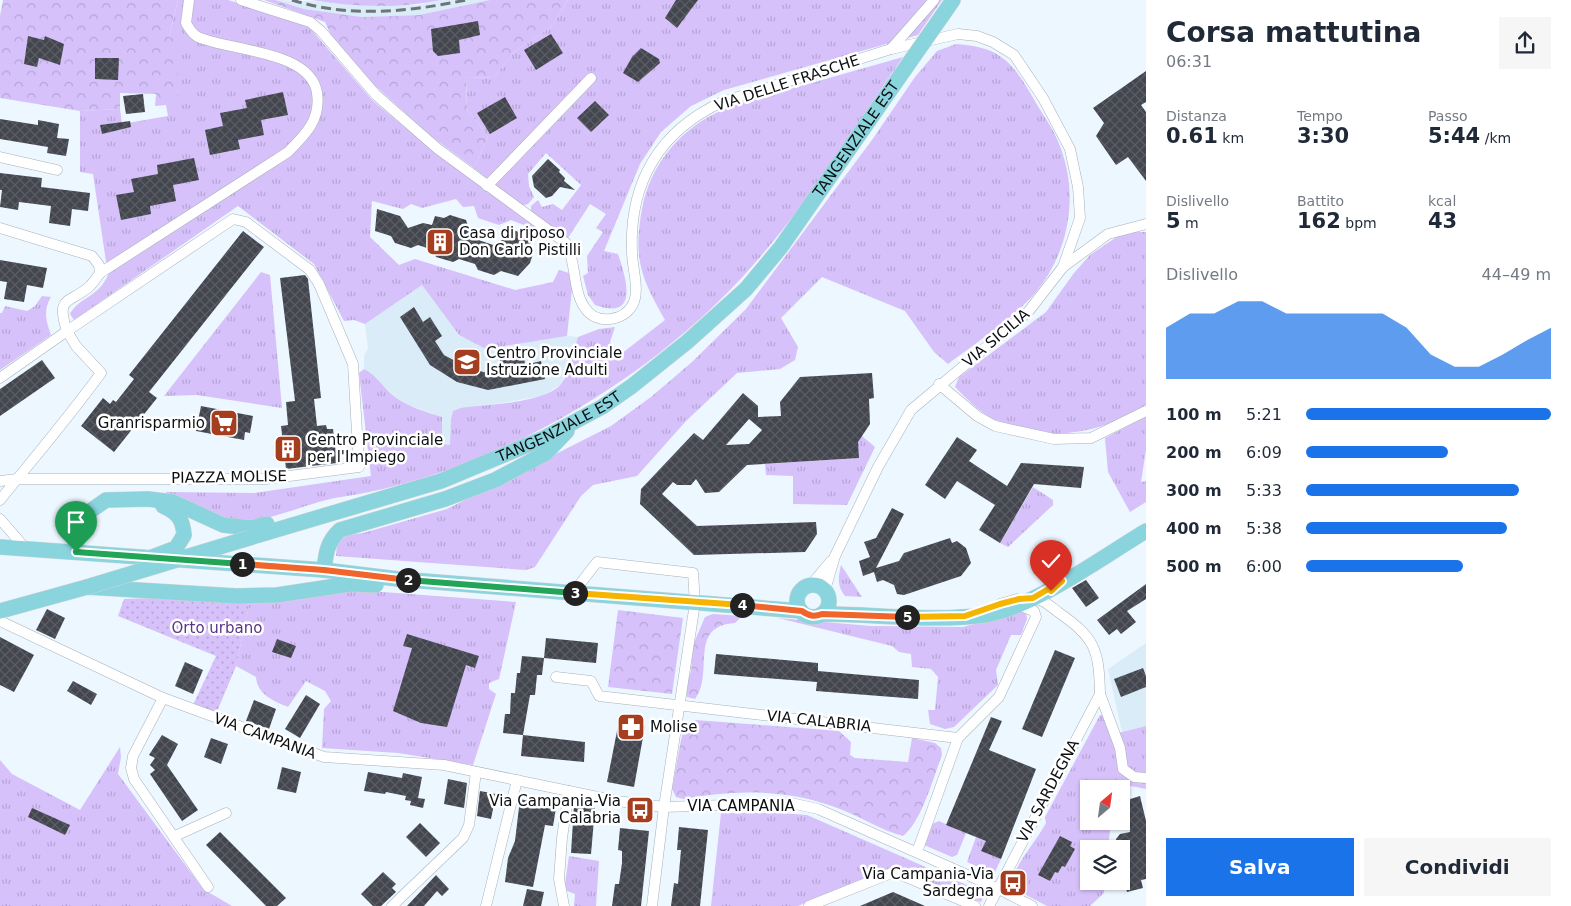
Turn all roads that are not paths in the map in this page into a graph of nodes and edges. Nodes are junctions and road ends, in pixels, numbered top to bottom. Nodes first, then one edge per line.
1 (189, 0) edge
2 (242, 0) edge
3 (934, 0) edge
4 (953, 0) edge
5 (891, 49) junction
6 (591, 78) dead end
7 (0, 157) edge
8 (57, 170) dead end
9 (488, 186) junction
10 (1146, 224) edge
11 (0, 228) edge
12 (1063, 267) junction
13 (100, 273) junction
14 (67, 331) junction
15 (0, 378) edge
16 (939, 384) junction
17 (1146, 411) edge
18 (576, 422) junction
19 (18, 479) junction
20 (0, 481) edge
21 (148, 499) junction
22 (0, 500) edge
23 (364, 504) junction
24 (0, 520) edge
25 (1146, 520) edge
26 (1146, 531) edge
27 (0, 547) edge
28 (26, 549) junction
29 (76, 552) junction
30 (835, 556) junction
31 (324, 570) junction
32 (398, 579) junction
33 (1062, 581) junction
34 (87, 587) junction
35 (816, 592) junction
36 (573, 593) junction
37 (1033, 598) junction
38 (695, 604) junction
39 (1000, 604) junction
40 (1017, 605) junction
41 (757, 606) junction
42 (0, 611) edge
43 (802, 611) junction
44 (1059, 612) junction
45 (822, 614) junction
46 (871, 614) junction
47 (965, 616) junction
48 (0, 621) edge
49 (556, 677) dead end
50 (1100, 694) junction
51 (163, 698) junction
52 (680, 707) junction
53 (958, 738) junction
54 (476, 772) junction
55 (1146, 778) edge
56 (517, 780) junction
57 (569, 791) junction
58 (664, 807) junction
59 (226, 813) dead end
60 (175, 836) junction
61 (917, 852) junction
62 (208, 887) dead end
63 (997, 888) junction
64 (392, 906) edge
65 (486, 906) edge
66 (564, 906) edge
67 (652, 906) edge
68 (809, 906) edge
69 (975, 906) edge
70 (989, 906) edge
71 (1032, 906) edge

1 - 13 street
2 - 9 street, VIA DELLE FRASCHE
3 - 5 street
4 - 18 main road, TANGENZIALE EST, bridge
5 - 9 street, VIA DELLE FRASCHE
5 - 12 street, VIA DELLE FRASCHE
6 - 9 street
7 - 8 street
10 - 12 street, VIA SICILIA
11 - 13 street
12 - 16 street, VIA SICILIA
13 - 14 street
14 - 15 street, PIAZZA MOLISE
14 - 19 street
14 - 19 street, PIAZZA MOLISE
16 - 17 street
16 - 30 street, VIA SICILIA
18 - 23 main road, TANGENZIALE EST
18 - 31 main road
19 - 20 street, PIAZZA MOLISE
19 - 22 street
21 - 23 main road
21 - 29 main road
21 - 34 main road, bridge
23 - 34 main road, TANGENZIALE EST, bridge
24 - 28 street
25 - 39 main road
26 - 33 main road
27 - 28 main road
28 - 29 main road
29 - 31 main road
30 - 35 street, VIA SICILIA
30 - 35 street, VIA SICILIA
31 - 32 main road
32 - 34 main road
32 - 36 main road
33 - 37 main road
33 - 44 street
34 - 42 main road, TANGENZIALE EST
35 - 41 main road
35 - 43 main road
35 - 45 main road
35 - 46 main road
36 - 38 main road
36 - 38 street
37 - 39 street
37 - 40 main road
37 - 44 street, VIA SARDEGNA
38 - 41 main road
38 - 52 street
39 - 47 main road
40 - 44 street, VIA SARDEGNA
40 - 47 main road
40 - 53 street
41 - 43 main road
43 - 45 main road
44 - 50 street, VIA SARDEGNA
45 - 46 main road
46 - 47 main road
48 - 51 street, VIA CAMPANIA
49 - 52 street, VIA CALABRIA
50 - 55 street, VIA SARDEGNA
50 - 63 street, VIA SARDEGNA
51 - 54 street, VIA CAMPANIA
51 - 60 street
52 - 53 street, VIA CALABRIA
52 - 58 street
53 - 61 street
54 - 56 street, VIA CAMPANIA
54 - 64 street
56 - 57 street, VIA CAMPANIA
56 - 65 street
57 - 58 street, VIA CAMPANIA
57 - 66 street
58 - 61 street, VIA CAMPANIA
58 - 67 street
59 - 60 street
60 - 62 street
61 - 63 street, VIA CAMPANIA
63 - 70 street
63 - 71 street, VIA CAMPANIA
68 - 69 street

